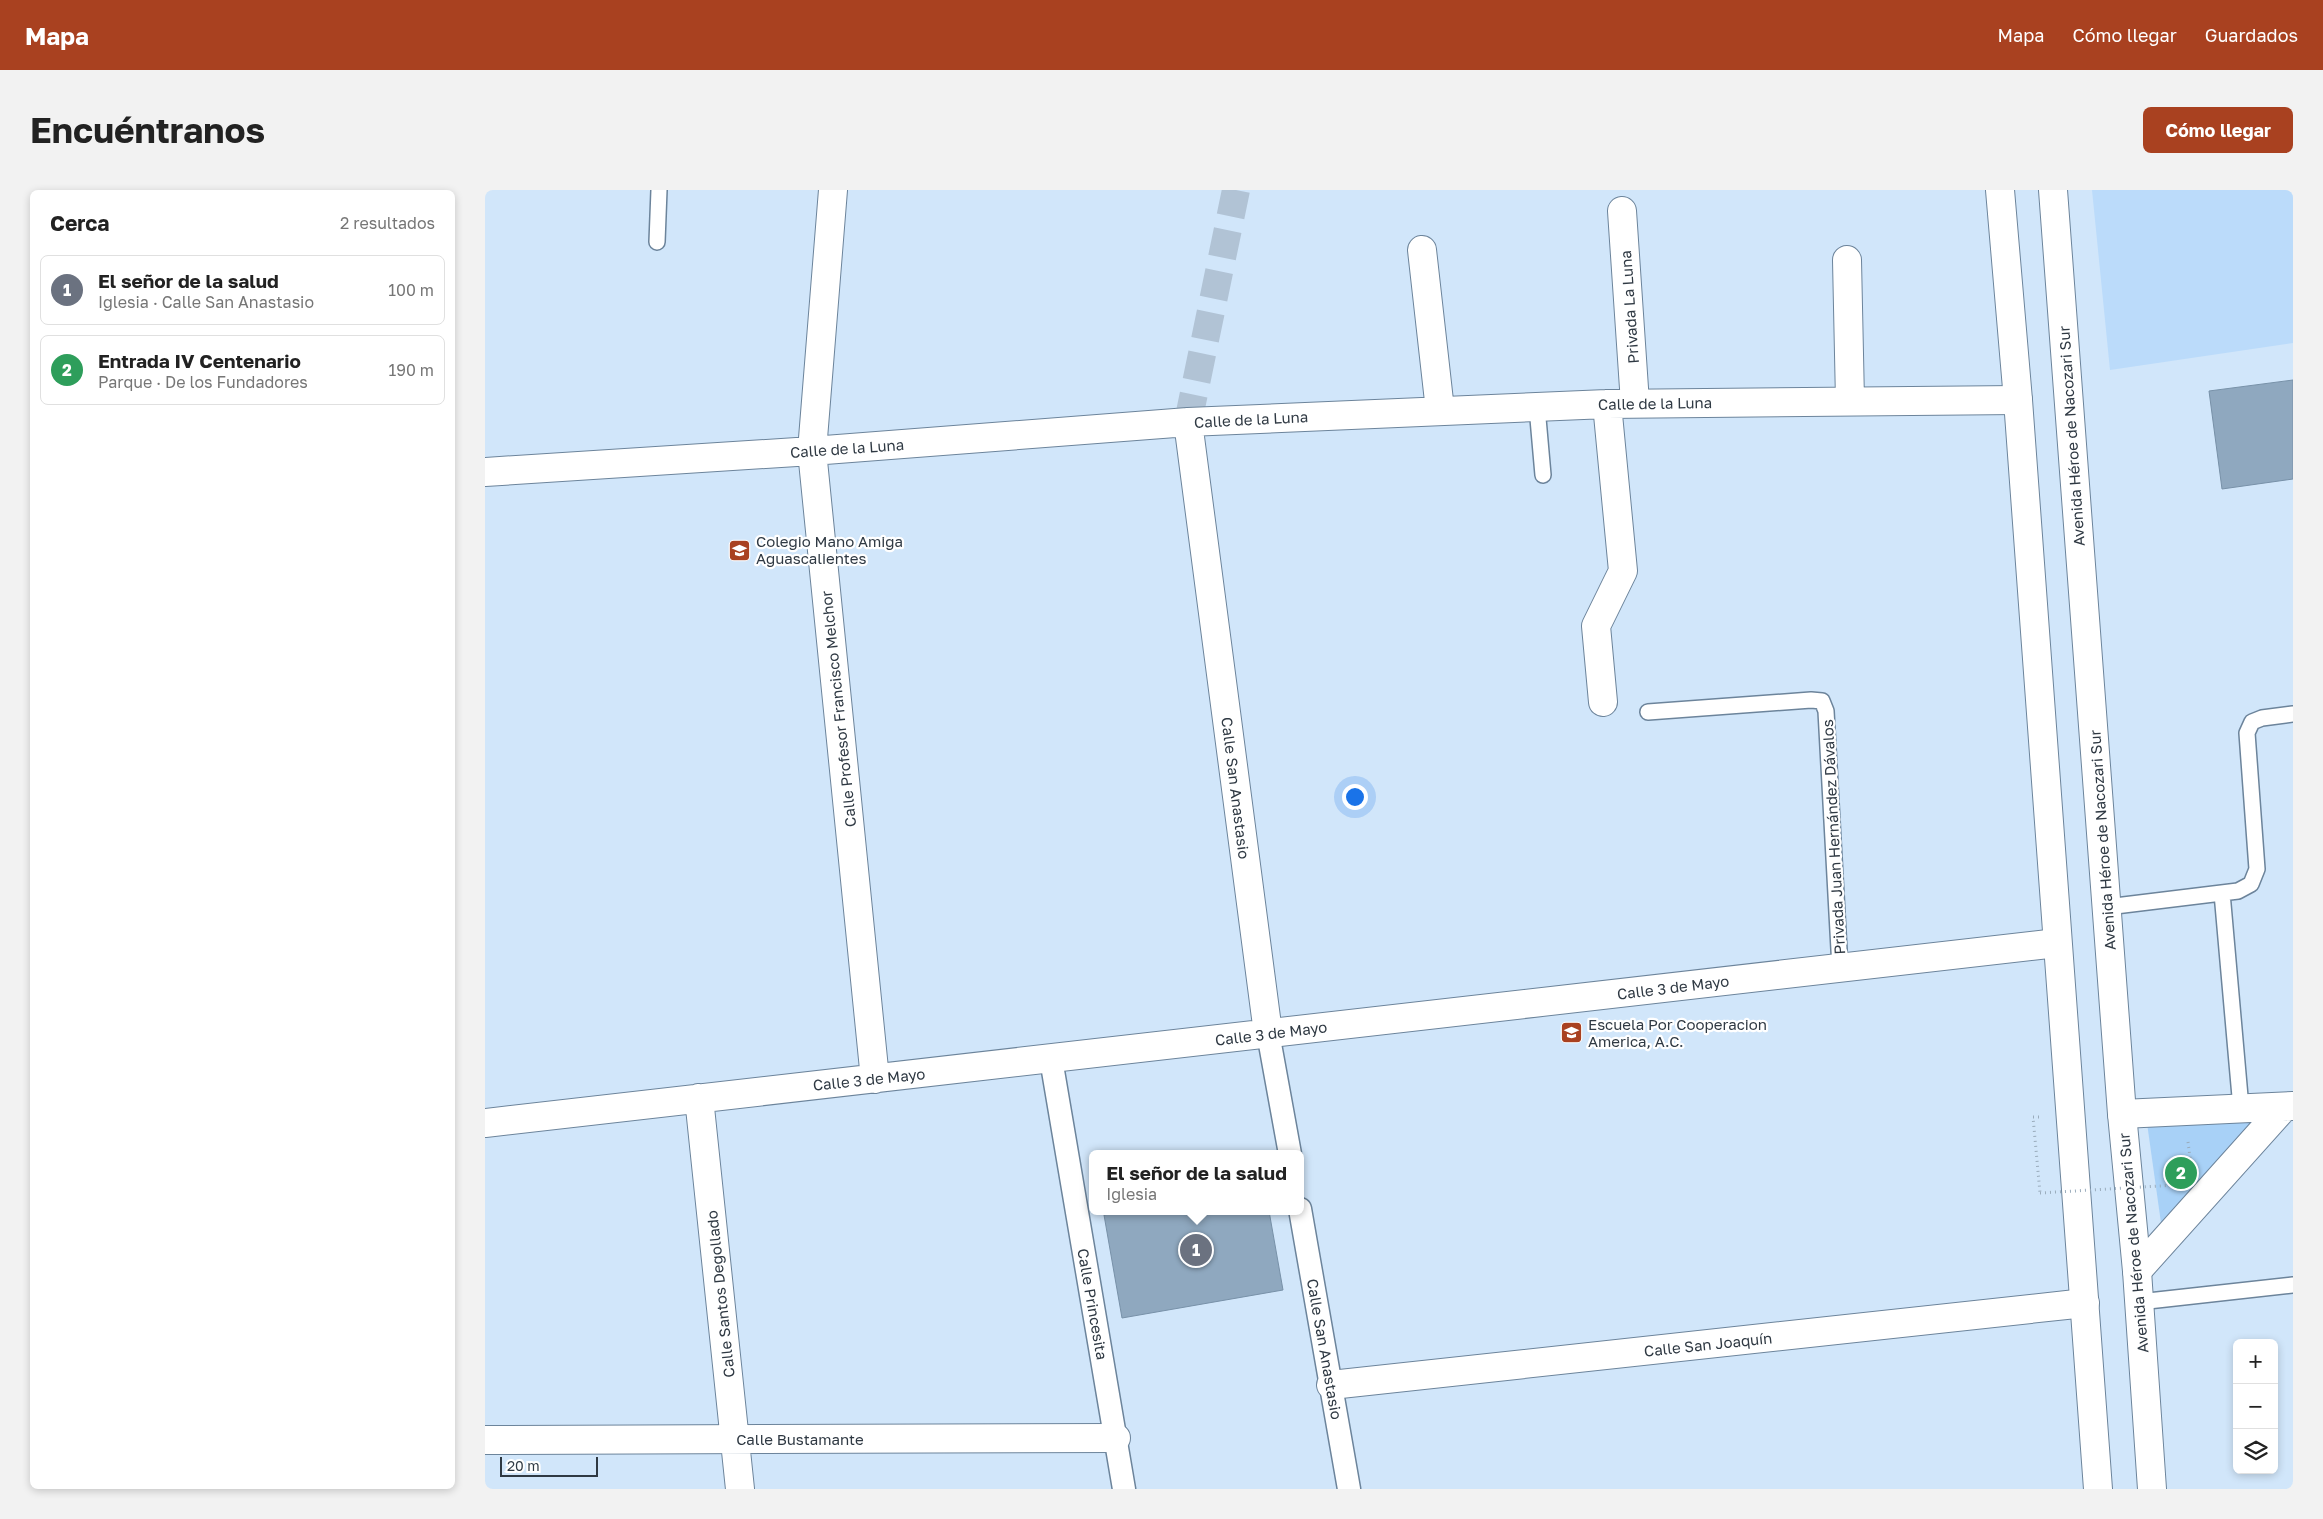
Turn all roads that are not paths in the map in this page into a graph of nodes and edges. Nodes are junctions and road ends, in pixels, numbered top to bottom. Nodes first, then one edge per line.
1 (659, 190) edge
2 (833, 190) edge
3 (2000, 190) edge
4 (2053, 190) edge
5 (1622, 210) dead end
6 (657, 242) dead end
7 (1422, 250) dead end
8 (1847, 260) dead end
9 (2018, 400) junction
10 (1851, 401) junction
11 (1635, 403) junction
12 (1607, 404) junction
13 (1537, 406) junction
14 (1440, 410) junction
15 (1188, 422) junction
16 (812, 451) junction
17 (485, 472) edge
18 (1543, 475) dead end
19 (1603, 702) dead end
20 (1648, 712) dead end
21 (2293, 714) edge
22 (2222, 893) junction
23 (2107, 907) junction
24 (2057, 943) junction
25 (1840, 968) junction
26 (1268, 1033) junction
27 (1051, 1059) junction
28 (875, 1079) junction
29 (699, 1098) junction
30 (2289, 1106) edge
31 (2241, 1108) junction
32 (2122, 1114) junction
33 (485, 1123) edge
34 (1289, 1150) edge
35 (1301, 1215) edge
36 (2137, 1271) junction
37 (2293, 1284) edge
38 (2139, 1302) junction
39 (2085, 1303) junction
40 (1331, 1385) junction
41 (1116, 1438) junction
42 (735, 1439) junction
43 (485, 1440) edge
44 (740, 1489) edge
45 (1125, 1489) edge
46 (1349, 1489) edge
47 (2099, 1489) edge
48 (2153, 1489) edge

1 - 6 lane
2 - 16 street, Calle Profesor Francisco Melchor
3 - 9 street
4 - 23 street, Avenida Héroe de Nacozari Sur
5 - 11 street, Privada La Luna
7 - 14 street
8 - 10 street
9 - 10 street, Calle de la Luna
9 - 24 street
10 - 11 street, Calle de la Luna
11 - 12 street, Calle de la Luna
12 - 13 street, Calle de la Luna
12 - 19 street
13 - 14 street, Calle de la Luna
13 - 18 lane
14 - 15 street, Calle de la Luna
15 - 16 street, Calle de la Luna
15 - 26 street, Calle San Anastasio
16 - 17 street, Calle de la Luna
16 - 28 street, Calle Profesor Francisco Melchor
20 - 25 lane, Privada Juan Hernández Dávalos
21 - 22 lane
22 - 23 lane
22 - 31 lane
23 - 32 street, Avenida Héroe de Nacozari Sur
24 - 25 street, Calle 3 de Mayo
24 - 39 street
25 - 26 street, Calle 3 de Mayo
26 - 27 street, Calle 3 de Mayo
26 - 34 street, Calle San Anastasio
27 - 28 street, Calle 3 de Mayo
27 - 41 street, Calle Princesita
28 - 29 street, Calle 3 de Mayo
29 - 33 street, Calle 3 de Mayo
29 - 42 street, Calle Santos Degollado
30 - 31 street
30 - 36 street
31 - 32 street
32 - 36 street, Avenida Héroe de Nacozari Sur
35 - 40 street, Calle San Anastasio
36 - 38 street, Avenida Héroe de Nacozari Sur
37 - 38 lane
38 - 48 street, Avenida Héroe de Nacozari Sur
39 - 40 street, Calle San Joaquín
39 - 47 street
40 - 46 street, Calle San Anastasio
41 - 42 street, Calle Bustamante
41 - 45 street, Calle Princesita
42 - 43 street, Calle Bustamante
42 - 44 street, Calle Santos Degollado

